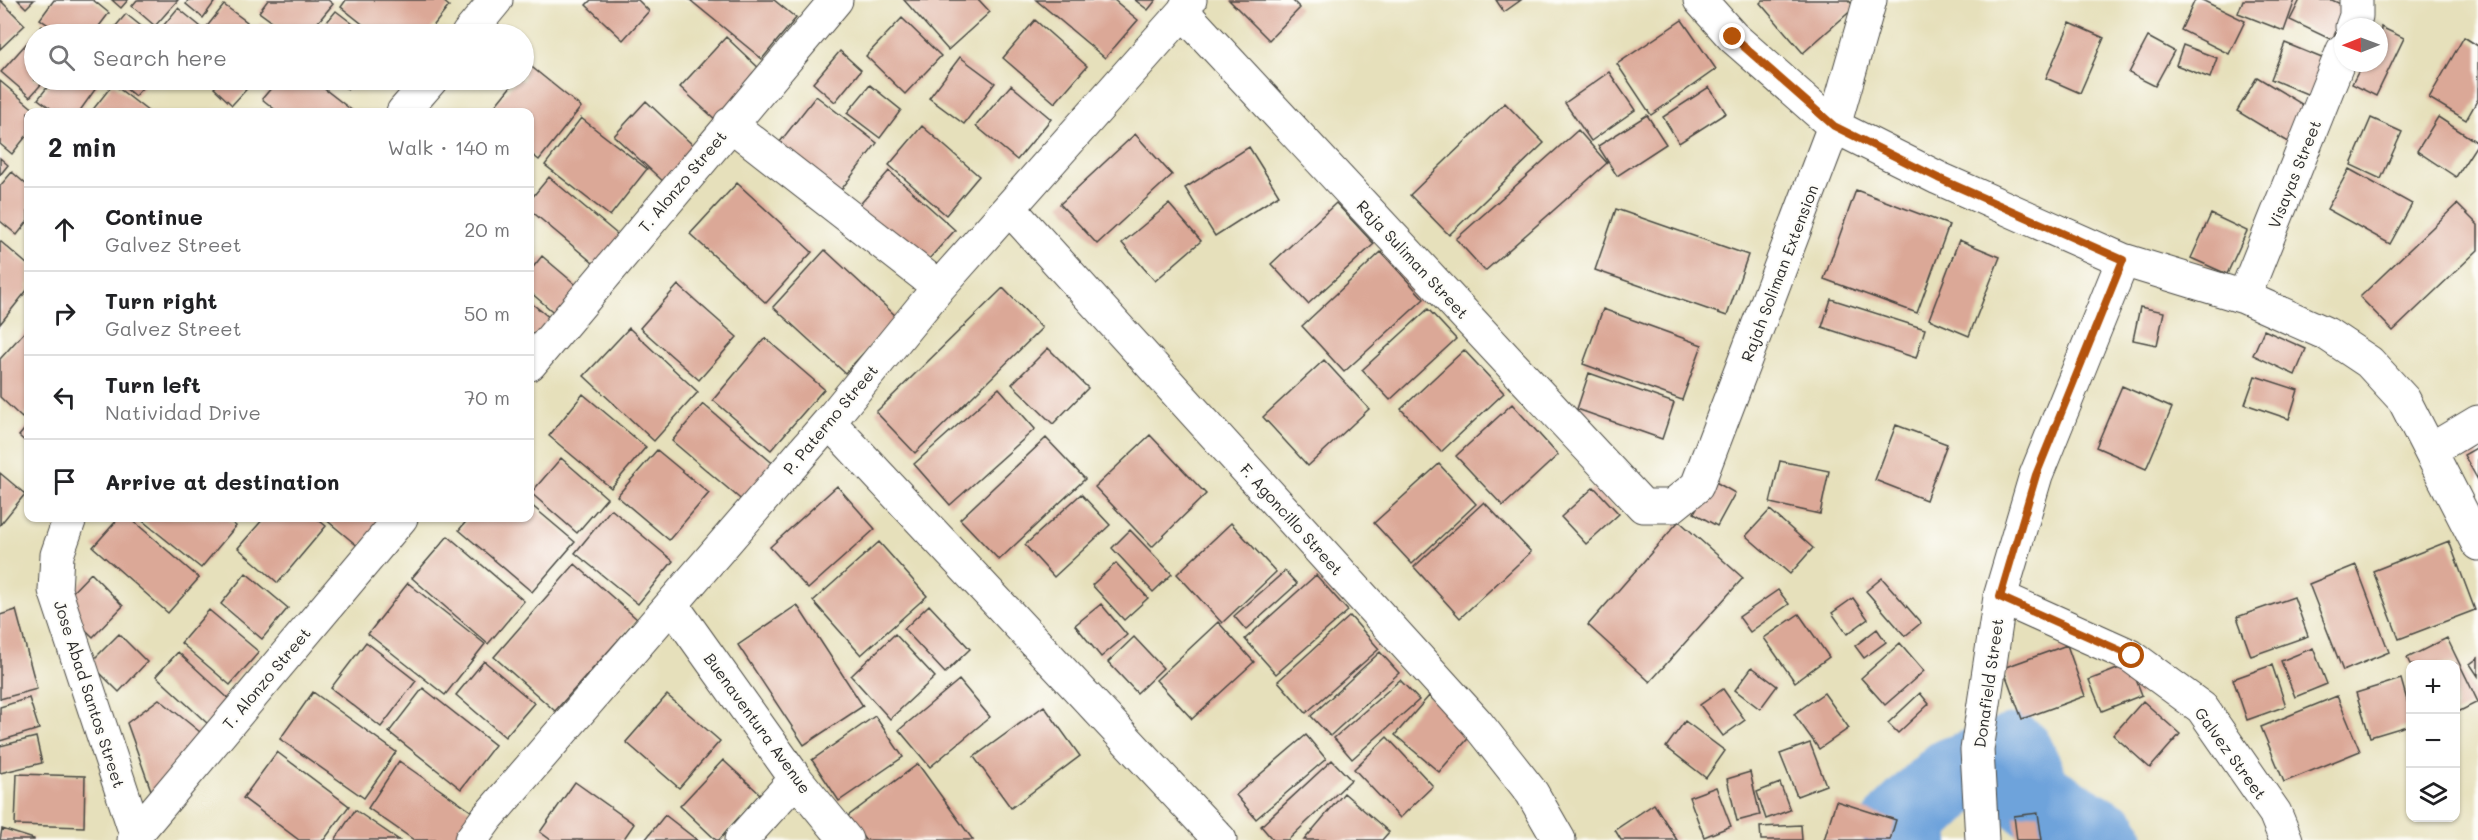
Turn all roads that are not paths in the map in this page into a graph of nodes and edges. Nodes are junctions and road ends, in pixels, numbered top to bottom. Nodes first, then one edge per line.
1 (496, 0) edge
2 (836, 0) edge
3 (1700, 0) edge
4 (1870, 0) edge
5 (2356, 0) edge
6 (1187, 6) edge
7 (2355, 18) edge
8 (476, 24) edge
9 (2334, 72) edge
10 (422, 90) edge
11 (406, 108) edge
12 (730, 123) junction
13 (1834, 126) junction
14 (1010, 210) junction
15 (2123, 260) junction
16 (939, 287) junction
17 (2244, 297) junction
18 (534, 358) edge
19 (829, 422) junction
20 (2478, 422) edge
21 (2432, 450) junction
22 (1643, 506) joint
23 (69, 522) edge
24 (398, 522) edge
25 (2478, 544) edge
26 (2000, 597) junction
27 (672, 605) junction
28 (796, 779) junction
29 (135, 837) edge
30 (471, 840) edge
31 (741, 840) edge
32 (846, 840) edge
33 (1220, 840) edge
34 (1559, 840) edge
35 (1982, 840) edge
36 (2286, 840) edge

1 - 8 street
2 - 12 street, T. Alonzo Street
3 - 13 street
4 - 13 street, Rajah Soliman Extension
5 - 7 street
6 - 14 street, P. Paterno Street
6 - 22 street, Raja Suliman Street
9 - 17 street, Visayas Street
10 - 11 street
12 - 16 street
12 - 18 street, T. Alonzo Street
13 - 15 street
13 - 22 street, Rajah Soliman Extension
14 - 16 street, P. Paterno Street
14 - 34 street, F. Agoncillo Street
15 - 17 street
15 - 26 street
16 - 19 street, P. Paterno Street
17 - 21 street
19 - 27 street, P. Paterno Street
19 - 33 street
20 - 21 street
21 - 25 street
23 - 29 street, Jose Abad Santos Street
24 - 29 street, T. Alonzo Street
26 - 35 street, Donafield Street
26 - 36 street, Galvez Street
27 - 28 street, Buenaventura Avenue
27 - 30 street, P. Paterno Street
28 - 31 street
28 - 32 street, Buenaventura Avenue

